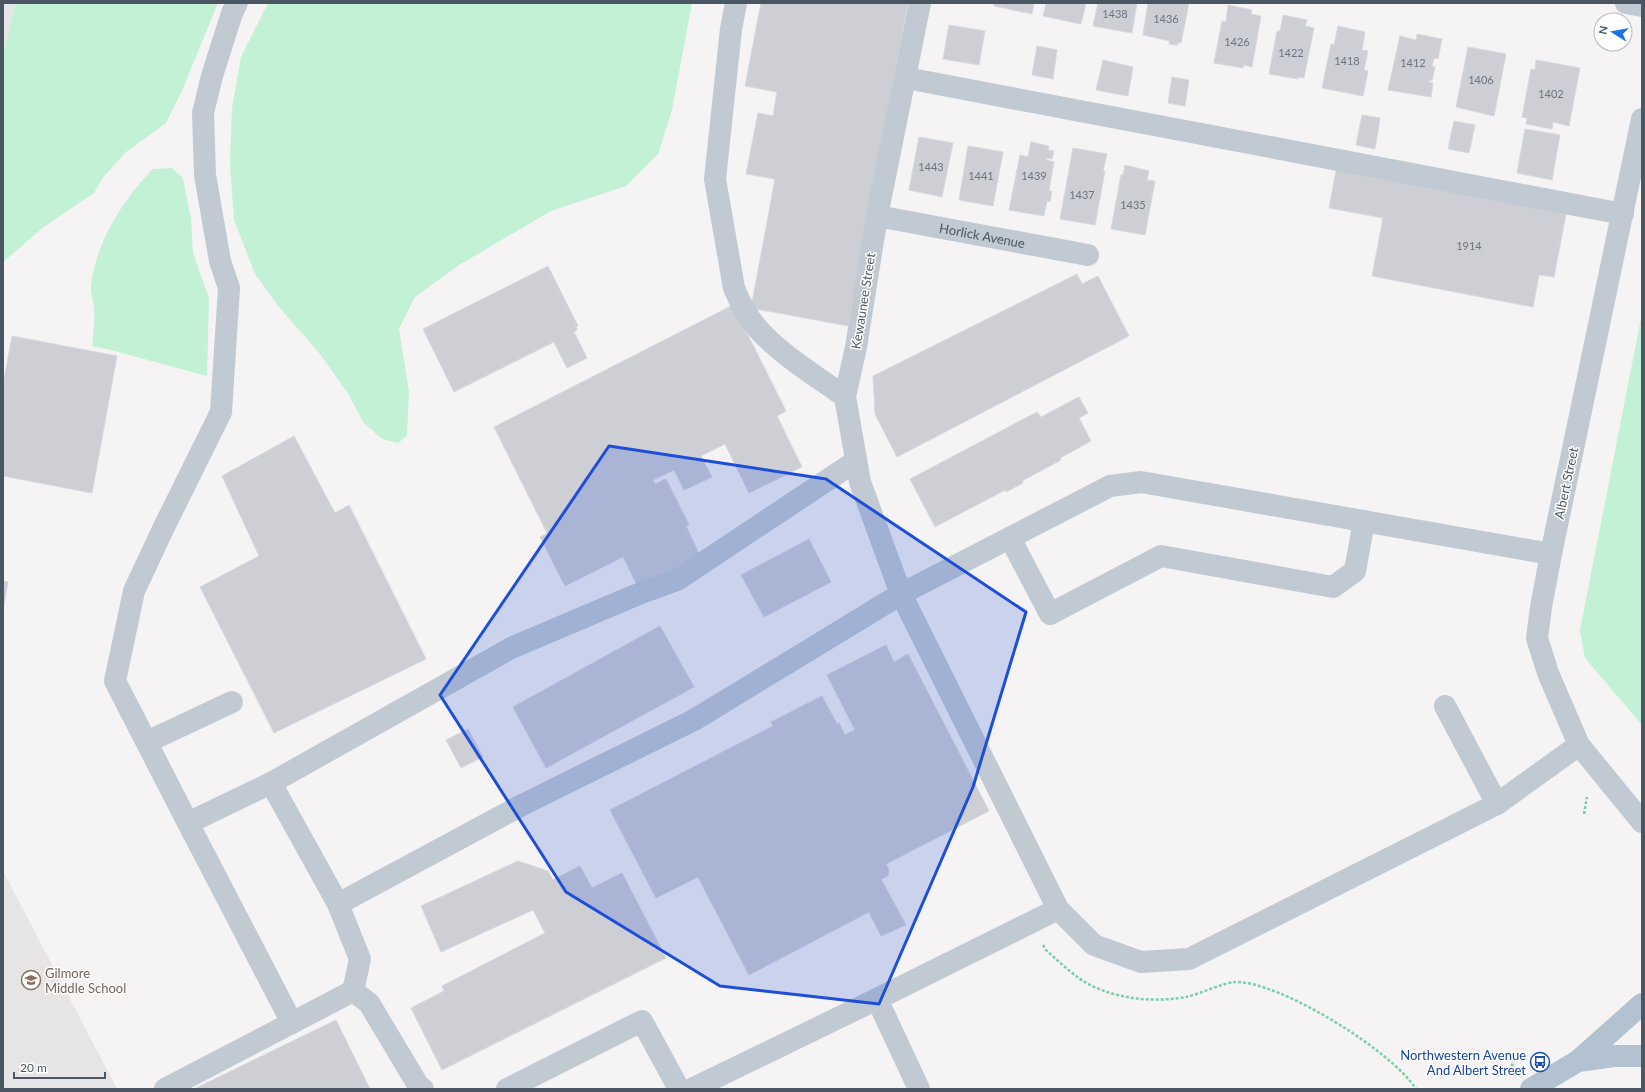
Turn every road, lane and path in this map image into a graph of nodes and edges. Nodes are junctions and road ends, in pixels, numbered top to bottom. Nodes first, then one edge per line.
1 (237, 3) edge
2 (736, 3) edge
3 (920, 3) edge
4 (1626, 3) edge
5 (1642, 6) edge
6 (906, 78) junction
7 (1642, 119) edge
8 (1623, 214) junction
9 (877, 216) junction
10 (1088, 255) dead end
11 (845, 397) junction
12 (856, 462) junction
13 (1364, 522) junction
14 (1010, 538) junction
15 (1551, 554) junction
16 (901, 594) junction
17 (232, 702) dead end
18 (1445, 706) dead end
19 (147, 742) junction
20 (1579, 745) junction
21 (271, 783) junction
22 (1497, 804) junction
23 (1642, 822) edge
24 (188, 824) junction
25 (338, 904) junction
26 (1058, 909) junction
27 (1067, 968) dead end
28 (353, 991) junction
29 (877, 1000) junction
30 (1642, 1004) edge
31 (292, 1023) junction
32 (1642, 1056) edge
33 (1578, 1060) junction
34 (165, 1089) edge
35 (423, 1089) edge
36 (507, 1089) edge
37 (679, 1089) edge
38 (692, 1089) edge
39 (919, 1089) edge
40 (1416, 1089) edge
41 (1531, 1089) edge

1 - 19 street
2 - 11 street
3 - 6 street, Kewaunee Street
4 - 5 street
6 - 8 street
6 - 9 street, Kewaunee Street
7 - 8 street, Albert Street
8 - 15 street, Albert Street
9 - 10 street, Horlick Avenue
9 - 11 street, Kewaunee Street
11 - 12 street, Kewaunee Street
12 - 16 street, Kewaunee Street
12 - 21 street
13 - 14 street
13 - 14 street
13 - 15 street
14 - 16 street
15 - 20 street, Albert Street
16 - 25 street
16 - 26 street, Kewaunee Street
17 - 19 street
18 - 22 street
19 - 24 street
20 - 22 street, Kewaunee Street
20 - 23 street, Albert Street
21 - 24 street
21 - 25 street
22 - 26 street, Kewaunee Street
24 - 31 street
25 - 28 street
26 - 29 street
27 - 40 path
28 - 31 street
28 - 35 street
29 - 38 street
29 - 39 street
30 - 33 main road
31 - 34 street
32 - 33 main road
33 - 41 main road
36 - 37 street

